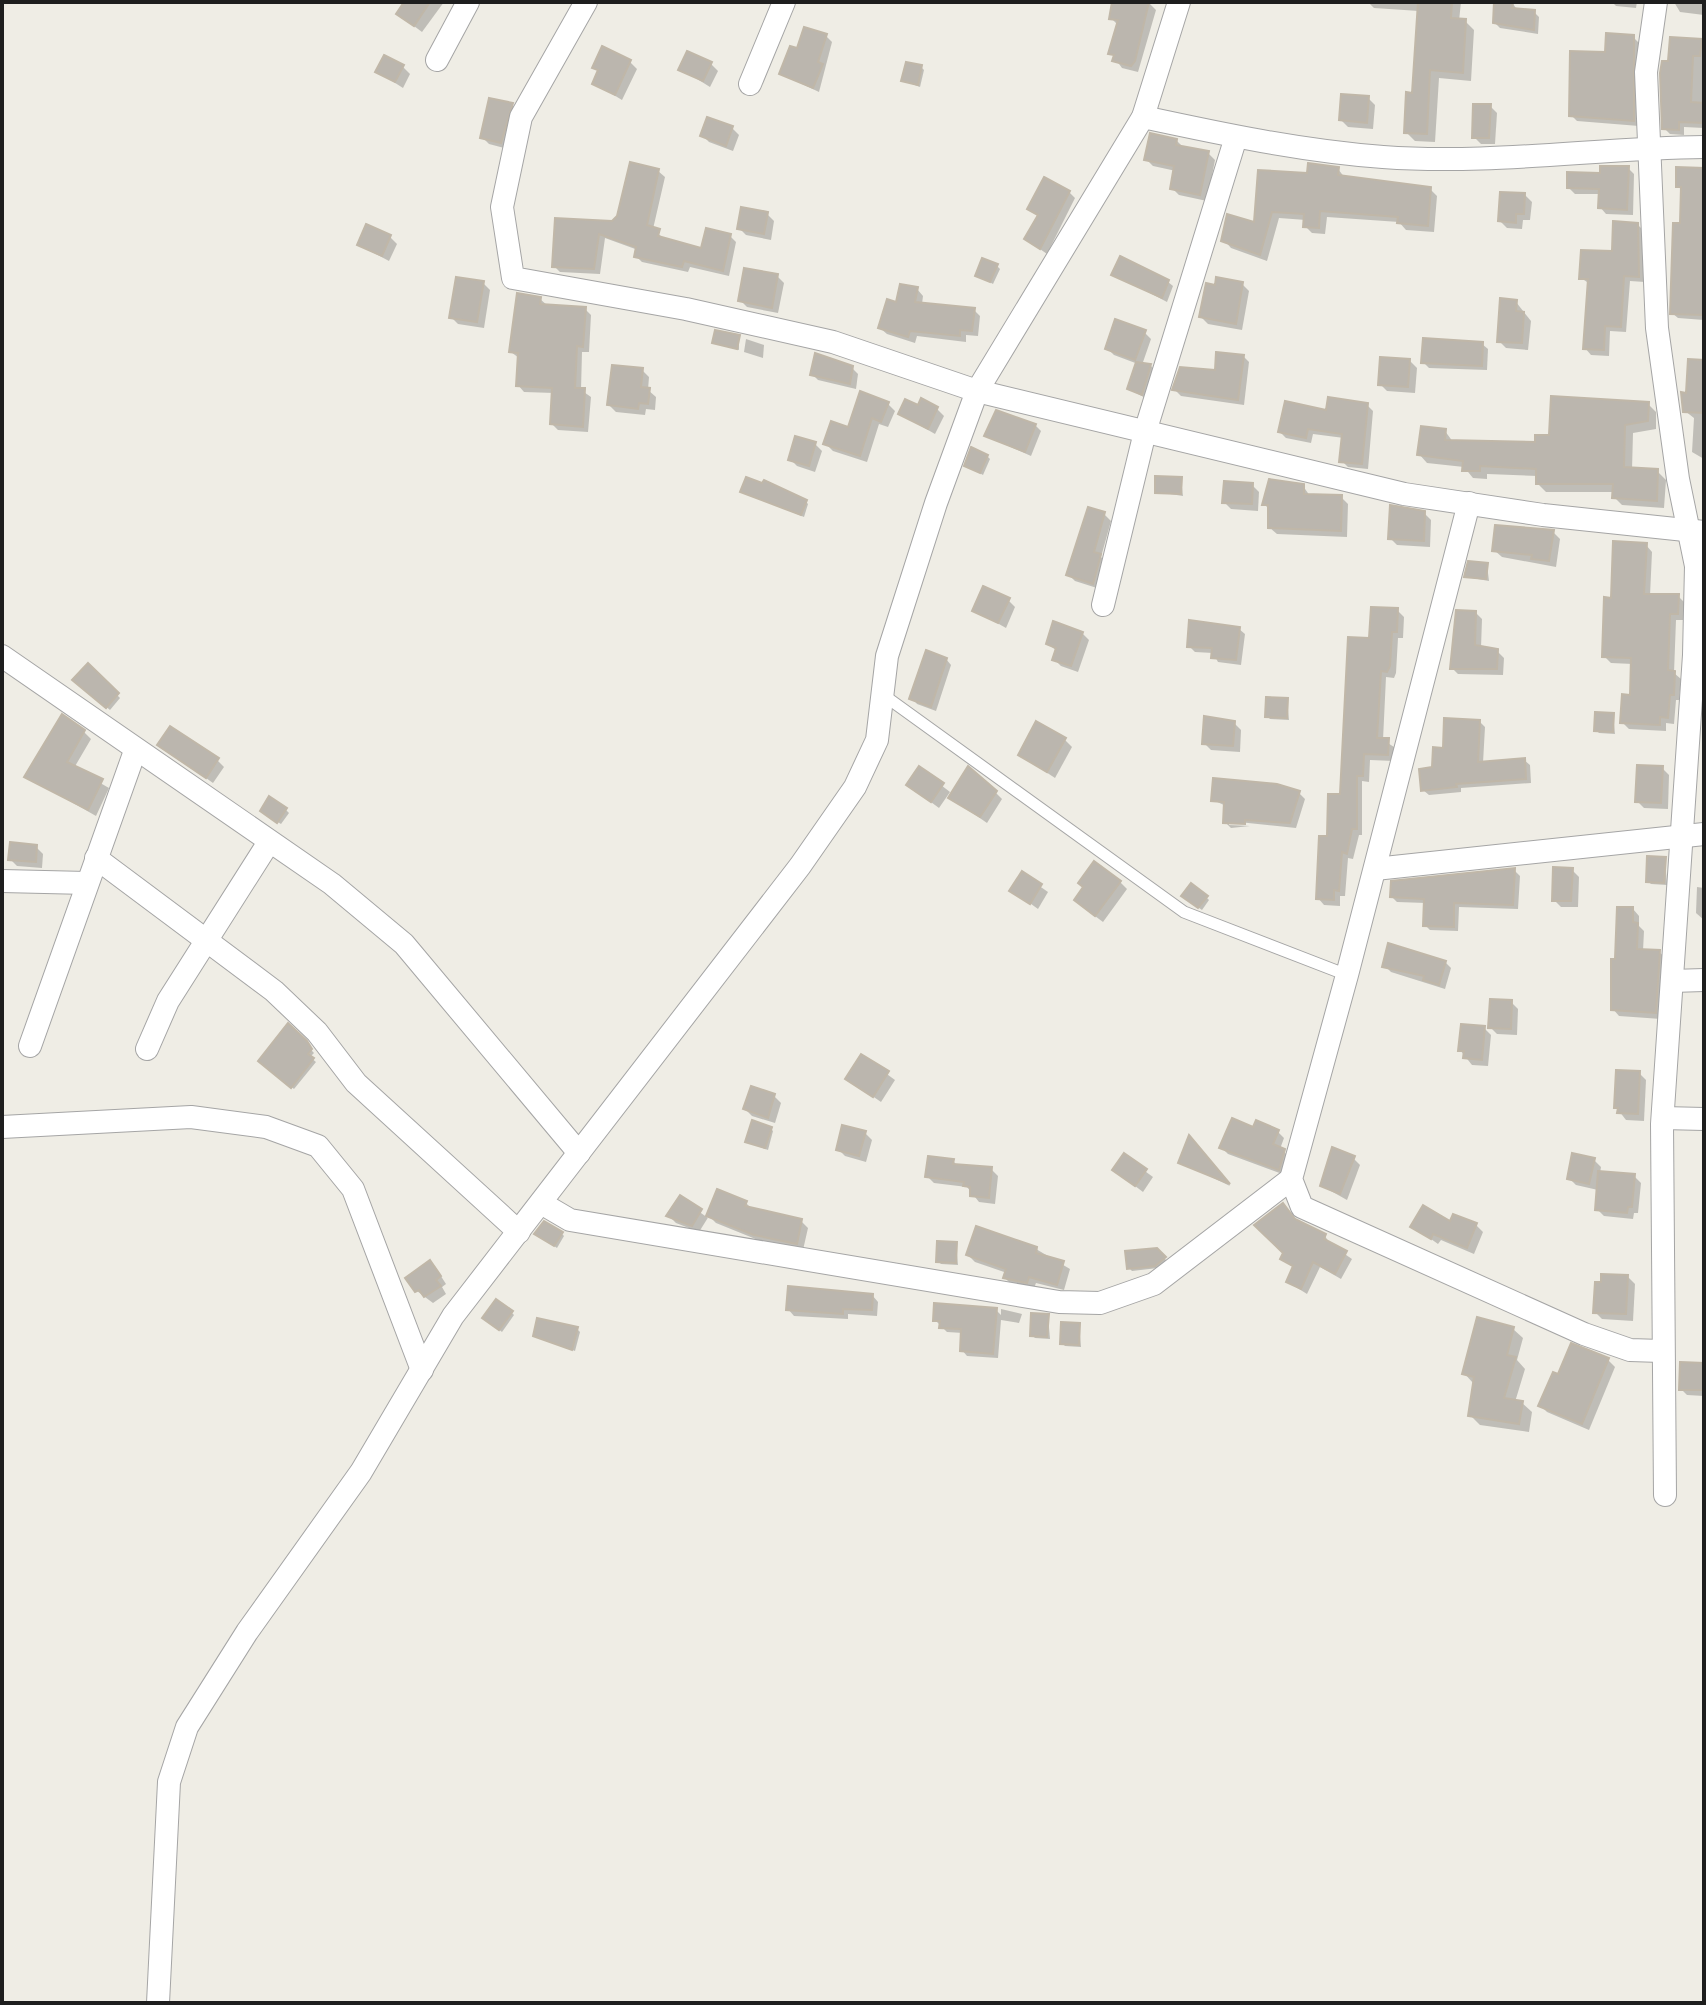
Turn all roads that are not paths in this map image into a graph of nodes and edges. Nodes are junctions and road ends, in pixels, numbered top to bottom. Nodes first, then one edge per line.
1 (468, 2) edge
2 (586, 2) edge
3 (784, 2) edge
4 (1179, 2) edge
5 (1656, 2) edge
6 (437, 60) dead end
7 (750, 84) dead end
8 (1143, 117) junction
9 (1236, 137) junction
10 (1704, 147) edge
11 (1650, 148) junction
12 (977, 391) junction
13 (1145, 432) junction
14 (1469, 503) junction
15 (1696, 531) edge
16 (1103, 605) dead end
17 (2, 656) edge
18 (882, 694) junction
19 (135, 751) junction
20 (1693, 836) edge
21 (269, 842) junction
22 (96, 858) junction
23 (1375, 869) junction
24 (2, 881) edge
25 (87, 883) junction
26 (208, 939) junction
27 (1347, 975) junction
28 (1704, 980) edge
29 (1672, 981) junction
30 (30, 1046) dead end
31 (147, 1049) dead end
32 (1663, 1118) junction
33 (1704, 1119) edge
34 (2, 1127) edge
35 (579, 1153) junction
36 (1291, 1179) junction
37 (541, 1203) junction
38 (519, 1232) junction
39 (1661, 1351) junction
40 (422, 1370) junction
41 (1665, 1495) dead end
42 (158, 2003) edge

1 - 6 street
2 - 12 street
3 - 7 street
4 - 8 street
5 - 11 street
8 - 9 street
8 - 12 street
9 - 11 street
9 - 13 street
10 - 11 street
11 - 15 street
12 - 13 street
12 - 18 street
13 - 14 street
13 - 16 street
14 - 15 street
14 - 23 street
15 - 20 street
17 - 19 street
18 - 27 lane
18 - 35 street
19 - 21 street
19 - 22 street
20 - 23 street
20 - 29 street
21 - 26 street
21 - 35 street
22 - 25 street
22 - 26 street
23 - 27 street
24 - 25 street
25 - 30 street
26 - 31 street
26 - 38 street
27 - 36 street
28 - 29 street
29 - 32 street
32 - 33 street
32 - 39 street
34 - 40 street
35 - 37 street
36 - 37 street
36 - 39 street
37 - 38 street
38 - 40 street
39 - 41 street
40 - 42 street

